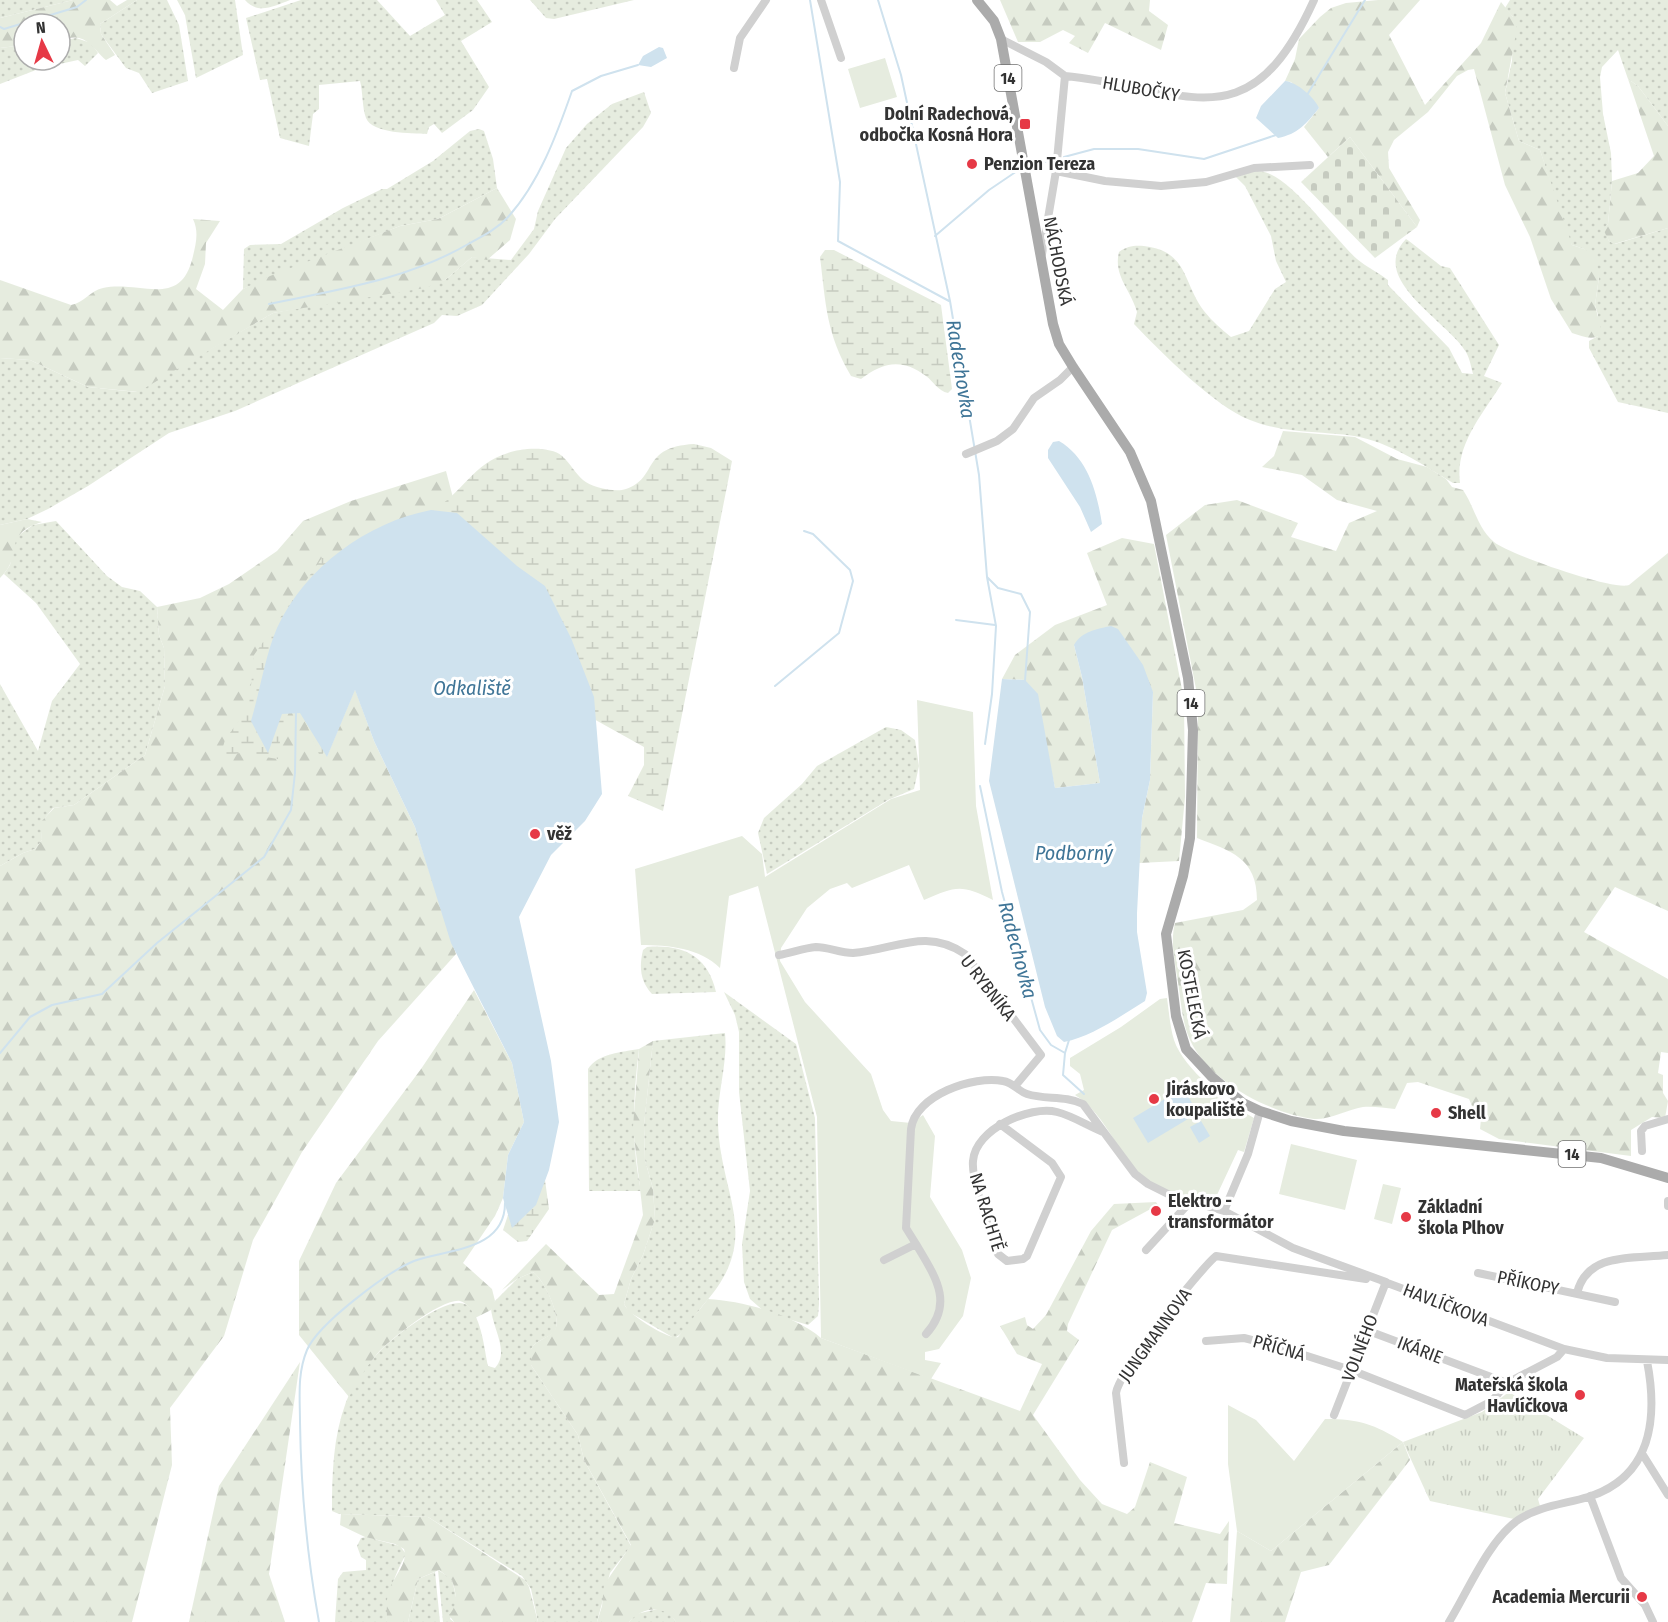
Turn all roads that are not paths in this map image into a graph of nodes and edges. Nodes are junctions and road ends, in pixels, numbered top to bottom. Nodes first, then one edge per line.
1 (766, 0) edge
2 (822, 0) edge
3 (977, 0) edge
4 (1314, 0) edge
5 (1001, 39) junction
6 (841, 58) dead end
7 (734, 68) dead end
8 (1065, 76) junction
9 (1310, 165) dead end
10 (1056, 171) junction
11 (1041, 259) junction
12 (1073, 367) junction
13 (968, 454) dead end
14 (1155, 512) joint
15 (779, 955) dead end
16 (1016, 1085) junction
17 (1260, 1111) junction
18 (1668, 1119) edge
19 (1000, 1124) junction
20 (1104, 1132) junction
21 (1641, 1151) dead end
22 (1668, 1178) edge
23 (1668, 1201) edge
24 (1190, 1202) junction
25 (1668, 1206) edge
26 (1224, 1211) junction
27 (916, 1244) junction
28 (1146, 1250) dead end
29 (1668, 1255) edge
30 (1221, 1256) joint
31 (884, 1260) dead end
32 (1478, 1273) dead end
33 (1386, 1282) junction
34 (1577, 1293) junction
35 (1615, 1302) dead end
36 (1366, 1330) junction
37 (926, 1334) dead end
38 (1206, 1341) dead end
39 (1564, 1349) junction
40 (1668, 1360) edge
41 (1647, 1361) junction
42 (1351, 1370) junction
43 (1507, 1383) junction
44 (1334, 1415) dead end
45 (1643, 1455) junction
46 (1124, 1463) dead end
47 (1668, 1495) edge
48 (1590, 1496) junction
49 (1449, 1622) edge
50 (1653, 1622) edge

1 - 7 street
2 - 6 street
3 - 5 main road, NÁCHODSKÁ / 14
4 - 8 street, HLUBOČKY
5 - 8 street
5 - 11 main road, NÁCHODSKÁ / 14
8 - 10 street
9 - 10 street
10 - 11 street
11 - 12 main road, NÁCHODSKÁ / 14
12 - 13 street
12 - 14 main road, NÁCHODSKÁ / 14
14 - 17 main road, KOSTELECKÁ / 14
15 - 16 street, U RYBNÍKA
16 - 20 street
16 - 27 street
17 - 22 main road, KOSTELECKÁ / 14
17 - 26 street
18 - 21 street
19 - 19 street, NA RACHTĚ
19 - 20 street, NA RACHTĚ
20 - 24 street
23 - 25 street
24 - 26 street
24 - 28 street
26 - 33 street
27 - 31 street
27 - 37 street
29 - 34 street, PŘÍKOPY
30 - 33 street, HAVLÍČKOVA
30 - 46 street, JUNGMANNOVA
32 - 34 street, PŘÍKOPY
33 - 36 street, VOLNÉHO
33 - 39 street, HAVLÍČKOVA
34 - 35 street, PŘÍKOPY
36 - 42 street, VOLNÉHO
36 - 43 street, IKÁRIE
38 - 42 street, PŘÍČNÁ
39 - 41 street, HAVLÍČKOVA
39 - 43 street
40 - 41 street, HAVLÍČKOVA
41 - 45 street
42 - 43 street, PŘÍČNÁ
42 - 44 street, VOLNÉHO
45 - 47 street
45 - 48 street
48 - 49 street
48 - 50 street

